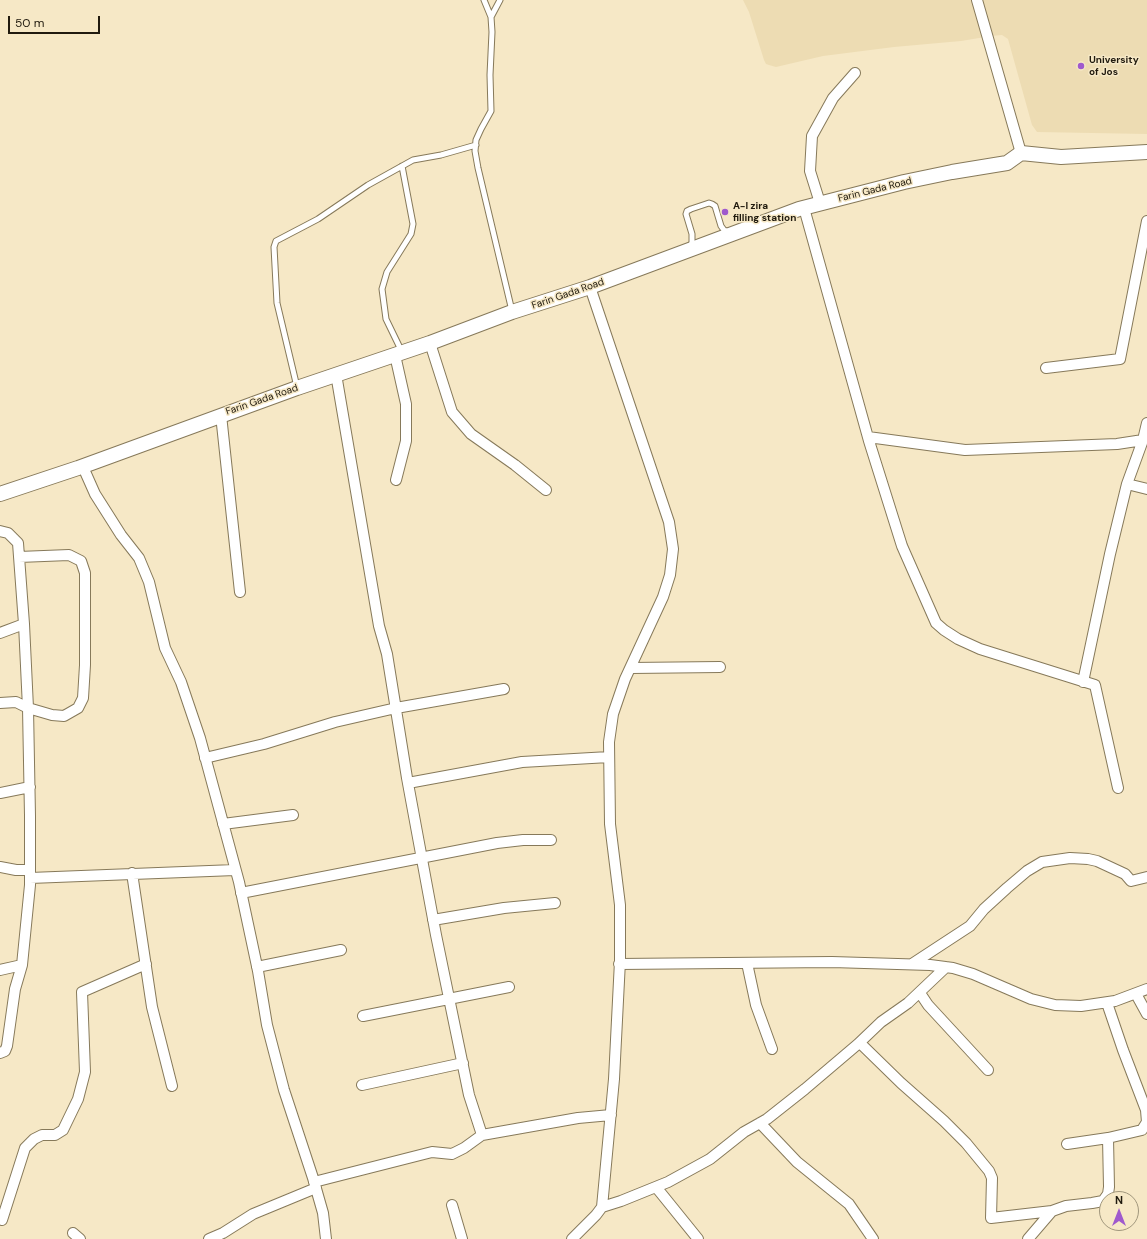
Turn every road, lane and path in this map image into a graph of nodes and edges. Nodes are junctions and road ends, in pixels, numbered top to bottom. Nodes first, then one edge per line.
1 (484, 0) edge
2 (500, 0) edge
3 (978, 0) edge
4 (491, 17) junction
5 (855, 73) dead end
6 (476, 144) junction
7 (1147, 152) edge
8 (1021, 153) junction
9 (402, 166) junction
10 (820, 204) junction
11 (804, 208) junction
12 (1147, 221) edge
13 (732, 233) junction
14 (690, 249) junction
15 (590, 287) junction
16 (512, 312) junction
17 (430, 343) junction
18 (399, 354) junction
19 (1046, 368) dead end
20 (336, 374) junction
21 (297, 388) junction
22 (220, 415) junction
23 (1147, 422) edge
24 (868, 437) junction
25 (1143, 440) junction
26 (83, 467) junction
27 (396, 480) dead end
28 (1127, 484) junction
29 (1147, 489) edge
30 (546, 490) dead end
31 (0, 494) edge
32 (0, 531) edge
33 (19, 557) junction
34 (240, 592) dead end
35 (24, 624) junction
36 (0, 633) edge
37 (720, 667) dead end
38 (631, 668) junction
39 (1083, 682) junction
40 (504, 690) dead end
41 (0, 703) edge
42 (28, 708) junction
43 (396, 708) junction
44 (609, 757) junction
45 (205, 758) junction
46 (408, 783) junction
47 (30, 788) junction
48 (1118, 788) dead end
49 (0, 793) edge
50 (293, 815) dead end
51 (222, 824) junction
52 (551, 840) dead end
53 (422, 858) junction
54 (0, 867) edge
55 (235, 870) junction
56 (132, 873) junction
57 (30, 874) junction
58 (1147, 877) edge
59 (241, 893) junction
60 (554, 903) dead end
61 (433, 920) junction
62 (342, 950) dead end
63 (747, 963) junction
64 (146, 964) junction
65 (620, 964) junction
66 (912, 964) junction
67 (22, 965) junction
68 (257, 967) junction
69 (946, 967) junction
70 (0, 970) edge
71 (509, 987) dead end
72 (1147, 989) edge
73 (920, 993) junction
74 (1136, 994) junction
75 (449, 998) junction
76 (1108, 1003) junction
77 (1147, 1014) edge
78 (363, 1016) dead end
79 (860, 1043) junction
80 (772, 1049) dead end
81 (0, 1053) edge
82 (463, 1063) junction
83 (988, 1070) dead end
84 (362, 1085) dead end
85 (172, 1086) dead end
86 (611, 1115) junction
87 (760, 1123) junction
88 (482, 1135) junction
89 (1108, 1138) junction
90 (1067, 1144) dead end
91 (315, 1185) junction
92 (656, 1187) junction
93 (452, 1204) dead end
94 (602, 1206) junction
95 (1052, 1211) junction
96 (2, 1220) dead end
97 (209, 1239) edge
98 (326, 1239) edge
99 (462, 1239) edge
100 (572, 1239) edge
101 (698, 1239) edge
102 (873, 1239) edge
103 (1028, 1239) edge

1 - 4 lane
2 - 4 lane
3 - 8 street
4 - 6 lane
5 - 10 street
6 - 9 lane
6 - 16 lane
7 - 8 main road
8 - 10 main road, Farin Gada Road
9 - 18 lane
9 - 21 lane
10 - 11 main road, Farin Gada Road
11 - 13 main road, Farin Gada Road
11 - 24 street
12 - 19 street
13 - 14 main road, Farin Gada Road
13 - 14 lane
14 - 15 main road, Farin Gada Road
15 - 16 main road, Farin Gada Road
15 - 38 street
16 - 17 main road, Farin Gada Road
17 - 18 main road, Farin Gada Road
17 - 30 street
18 - 20 main road, Farin Gada Road
18 - 27 street
20 - 21 main road, Farin Gada Road
20 - 43 street
21 - 22 main road, Farin Gada Road
22 - 26 main road, Farin Gada Road
22 - 34 street
23 - 25 street
24 - 25 street
24 - 39 street
25 - 28 street
26 - 31 main road, Farin Gada Road
26 - 45 street
28 - 29 street
28 - 39 street
32 - 33 street
33 - 35 street
33 - 42 street
35 - 36 street
35 - 42 street
37 - 38 street
38 - 44 street
39 - 48 street
40 - 43 street
41 - 42 street
42 - 47 street
43 - 45 street
43 - 46 street
44 - 46 street
44 - 65 street
45 - 51 street
46 - 53 street
47 - 49 street
47 - 57 street
50 - 51 street
51 - 55 street
52 - 53 street
53 - 59 street
53 - 61 street
54 - 57 street
55 - 56 street
55 - 59 street
56 - 57 street
56 - 64 street
57 - 67 street
58 - 66 street
59 - 68 street
60 - 61 street
61 - 75 street
62 - 68 street
63 - 65 street
63 - 66 street
63 - 80 street
64 - 85 street
64 - 96 street
65 - 86 street
66 - 69 street
67 - 70 street
67 - 81 street
68 - 91 street
69 - 73 street
69 - 76 street
71 - 75 street
72 - 74 street
73 - 79 street
73 - 83 street
74 - 76 street
74 - 77 street
75 - 78 street
75 - 82 street
76 - 89 street
79 - 87 street
79 - 95 street
82 - 84 street
82 - 88 street
86 - 88 street
86 - 94 street
87 - 92 street
87 - 102 street
88 - 91 street
89 - 90 street
89 - 95 street
91 - 97 street
91 - 98 street
92 - 94 street
92 - 101 street
93 - 99 street
94 - 100 street
95 - 103 street

